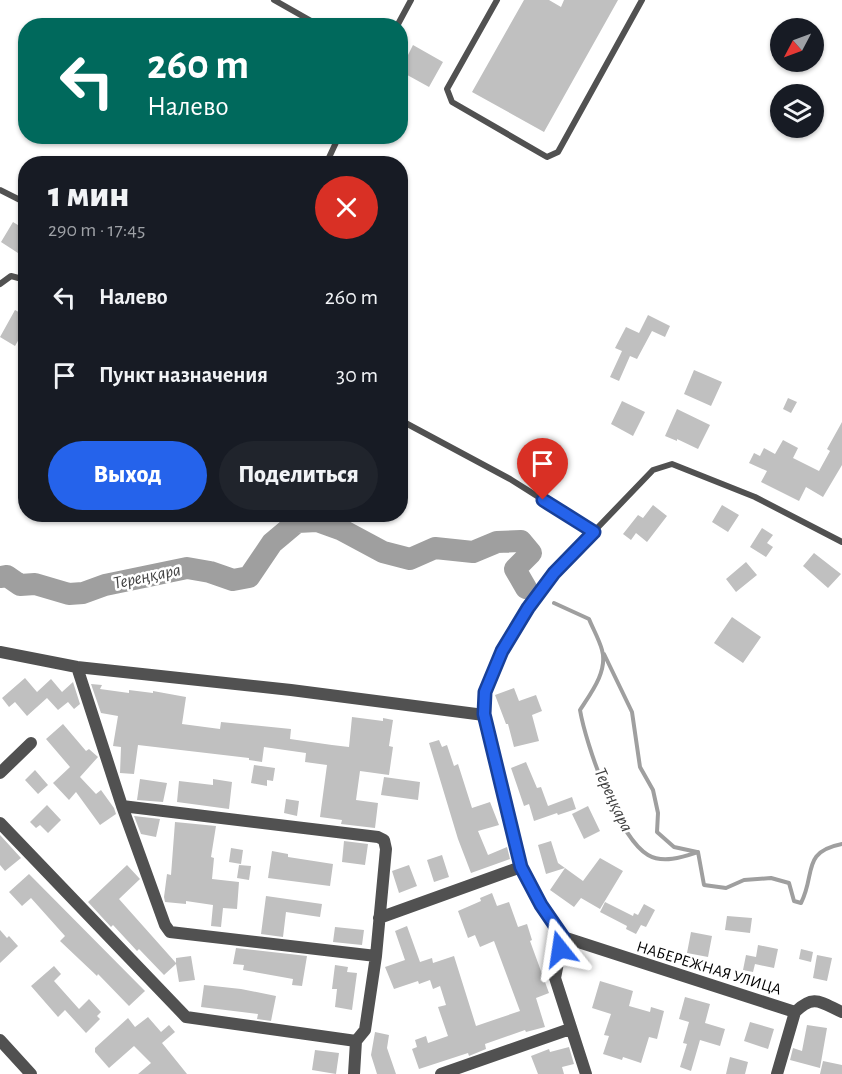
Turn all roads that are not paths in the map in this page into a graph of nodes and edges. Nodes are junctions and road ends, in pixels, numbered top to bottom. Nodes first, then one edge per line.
1 (274, 0) edge
2 (497, 0) edge
3 (642, 0) edge
4 (408, 1) edge
5 (306, 18) edge
6 (401, 18) edge
7 (0, 190) edge
8 (18, 199) edge
9 (18, 278) edge
10 (0, 284) edge
11 (408, 424) edge
12 (594, 532) junction
13 (842, 542) edge
14 (0, 652) edge
15 (77, 667) junction
16 (484, 714) junction
17 (31, 743) dead end
18 (0, 773) edge
19 (122, 806) junction
20 (0, 823) edge
21 (521, 867) junction
22 (379, 918) junction
23 (563, 937) junction
24 (376, 956) junction
25 (795, 1012) junction
26 (842, 1012) edge
27 (570, 1029) junction
28 (0, 1040) edge
29 (356, 1041) junction
30 (31, 1074) edge
31 (354, 1074) edge
32 (441, 1074) edge
33 (586, 1074) edge
34 (777, 1074) edge

1 - 5 lane
2 - 3 lane
4 - 6 lane
7 - 8 lane
9 - 10 lane
11 - 12 lane
12 - 13 lane
12 - 16 lane
14 - 15 street
15 - 16 street
15 - 19 street
16 - 21 street
17 - 18 street
19 - 22 street
19 - 24 street
20 - 29 street
21 - 22 street
21 - 23 street
22 - 24 street
23 - 25 street, НАБЕРЕЖНАЯ УЛИЦА
23 - 27 street
24 - 29 street
25 - 26 street, НАБЕРЕЖНАЯ УЛИЦА
25 - 34 street
27 - 32 street
27 - 33 street
28 - 30 street
29 - 31 street

